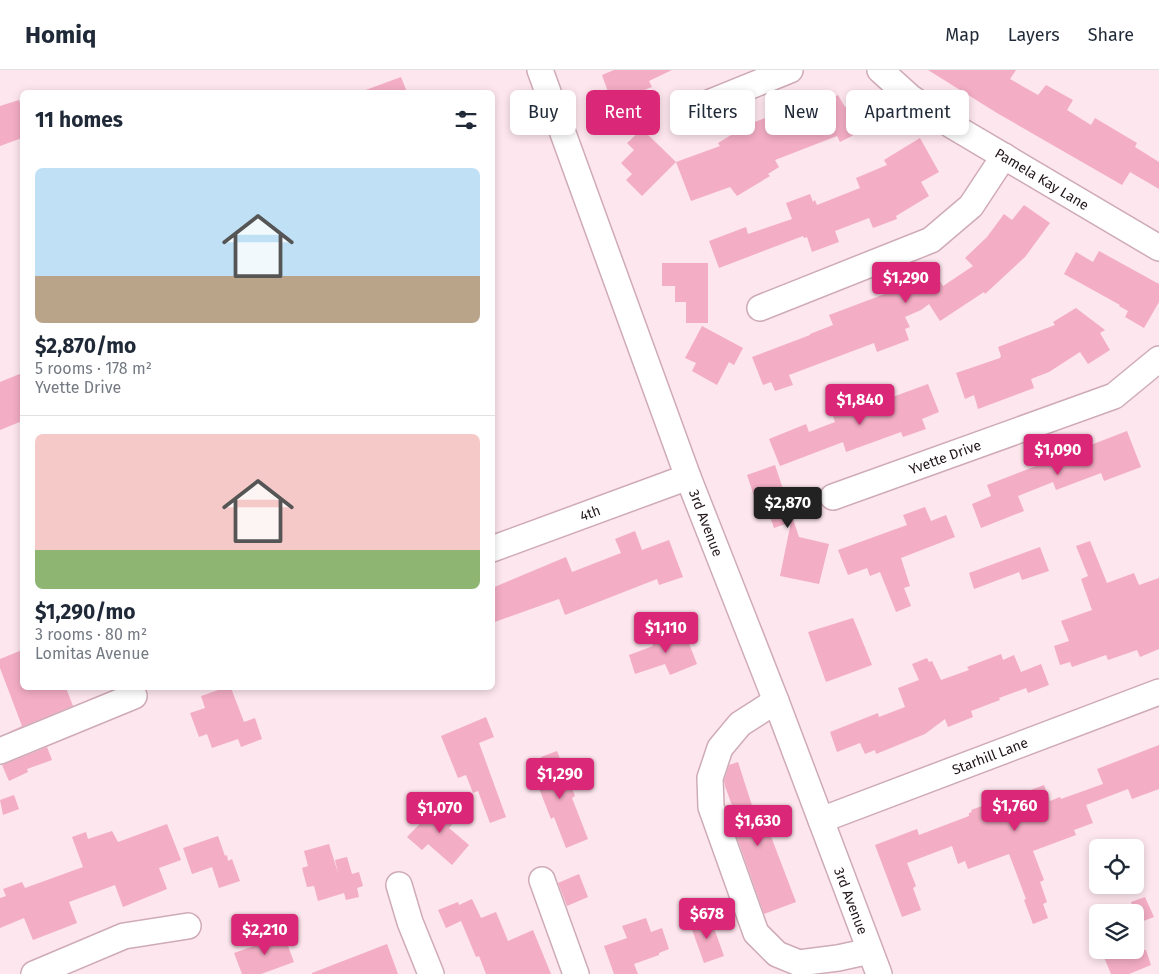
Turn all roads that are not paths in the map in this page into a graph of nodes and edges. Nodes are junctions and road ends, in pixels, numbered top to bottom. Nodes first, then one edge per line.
1 (540, 70) edge
2 (790, 70) edge
3 (880, 70) edge
4 (740, 90) edge
5 (1004, 156) junction
6 (1159, 248) edge
7 (760, 308) dead end
8 (1159, 359) edge
9 (688, 477) junction
10 (833, 497) dead end
11 (495, 548) edge
12 (1159, 692) edge
13 (134, 696) dead end
14 (776, 700) junction
15 (0, 751) edge
16 (821, 820) junction
17 (542, 880) dead end
18 (399, 885) dead end
19 (188, 926) dead end
20 (875, 963) edge
21 (34, 974) edge
22 (430, 974) edge
23 (576, 974) edge

1 - 9 street, 3rd Avenue
2 - 4 street
3 - 5 street, Pamela Kay Lane
5 - 6 street, Pamela Kay Lane
5 - 7 street
8 - 10 street, Yvette Drive
9 - 11 street, 4th
9 - 14 street, 3rd Avenue
12 - 16 street, Starhill Lane
13 - 15 street
14 - 16 street, 3rd Avenue
14 - 20 street
16 - 20 street, 3rd Avenue
17 - 23 street
18 - 22 street
19 - 21 street

